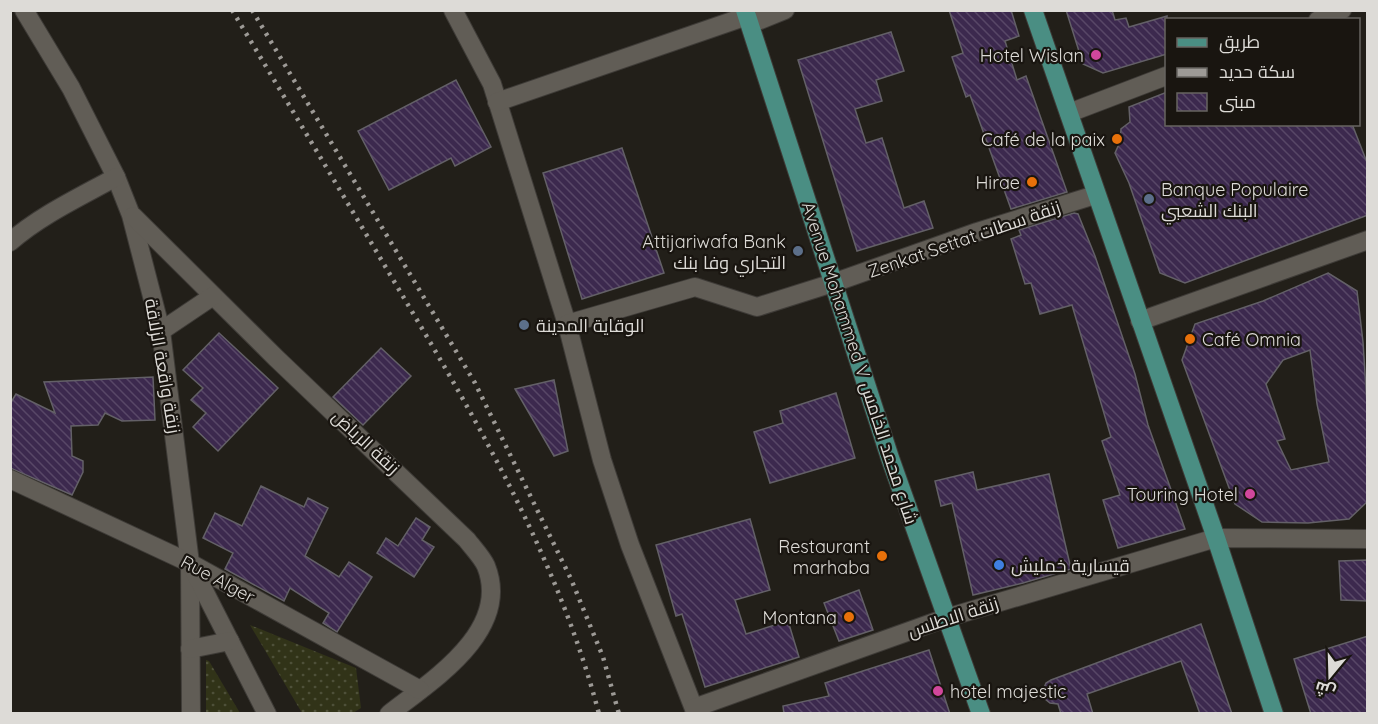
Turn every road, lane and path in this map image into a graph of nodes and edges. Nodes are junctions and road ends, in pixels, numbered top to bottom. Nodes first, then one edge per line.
1 (24, 10) edge
2 (453, 10) edge
3 (785, 10) edge
4 (1033, 10) edge
5 (1342, 10) edge
6 (747, 17) edge
7 (1323, 18) edge
8 (1165, 77) edge
9 (497, 102) junction
10 (1069, 112) junction
11 (116, 177) junction
12 (1095, 195) junction
13 (131, 215) junction
14 (1368, 240) edge
15 (10, 242) edge
16 (833, 283) junction
17 (213, 296) junction
18 (1140, 321) junction
19 (567, 324) junction
20 (160, 331) junction
21 (10, 479) edge
22 (1216, 538) junction
23 (1368, 539) edge
24 (190, 563) junction
25 (946, 618) junction
26 (230, 641) junction
27 (190, 649) junction
28 (420, 690) junction
29 (695, 711) edge
30 (191, 714) edge
31 (267, 714) edge
32 (389, 714) edge
33 (981, 714) edge
34 (1274, 714) edge

1 - 11 street, زنقة واقعة الزلاقة
2 - 9 street
3 - 6 street
4 - 10 main road
5 - 7 street
6 - 9 street
6 - 16 main road, Avenue Mohammed V شارع محمد الخامس
8 - 10 street
9 - 19 street
10 - 12 main road
11 - 13 street, زنقة واقعة الزلاقة
11 - 15 street
12 - 16 street, Zenkat Settat زنقة سطات
12 - 18 main road
13 - 17 street, زنقة الرياض
13 - 20 street, زنقة واقعة الزلاقة
14 - 18 street
16 - 19 street, Zenkat Settat زنقة سطات
16 - 25 main road, Avenue Mohammed V شارع محمد الخامس
17 - 20 street
17 - 28 street, زنقة الرياض
18 - 22 main road
19 - 29 street
20 - 24 street, زنقة واقعة الزلاقة
21 - 24 street, Rue Alger
22 - 23 street, زنقة الاطلس
22 - 25 street, زنقة الاطلس
22 - 34 main road
24 - 26 street
24 - 27 street, زنقة واقعة الزلاقة
24 - 28 street, Rue Alger
25 - 29 street, زنقة الاطلس
25 - 33 main road, Avenue Mohammed V شارع محمد الخامس
26 - 27 street
26 - 31 street
27 - 30 street, زنقة واقعة الزلاقة
28 - 32 street

